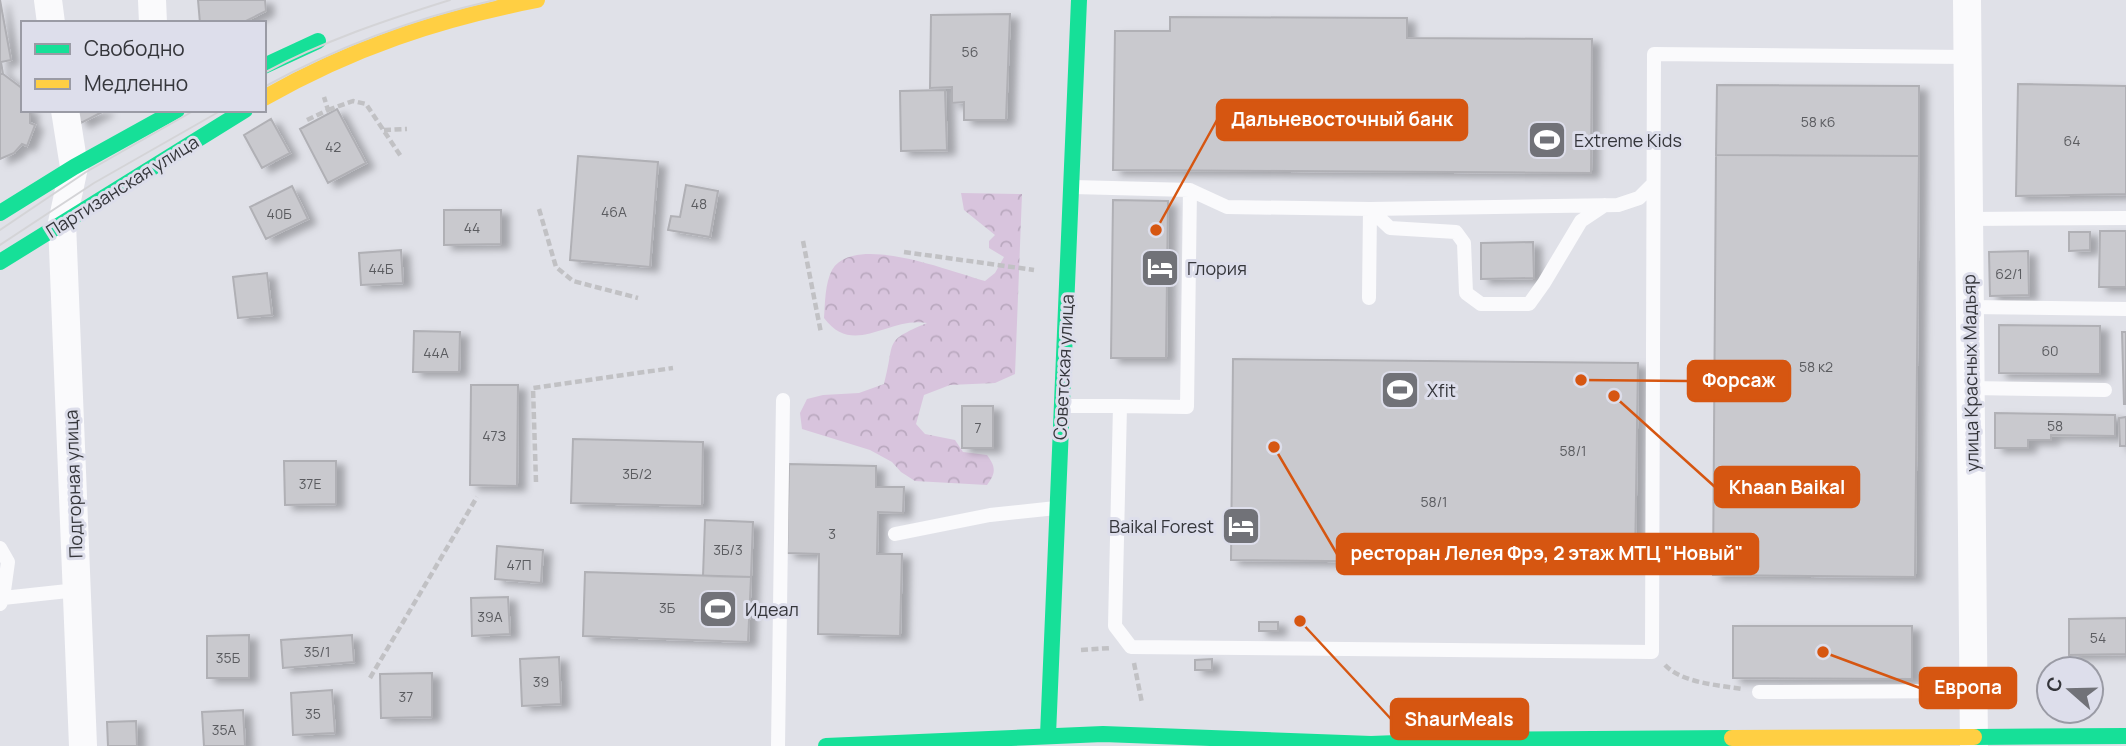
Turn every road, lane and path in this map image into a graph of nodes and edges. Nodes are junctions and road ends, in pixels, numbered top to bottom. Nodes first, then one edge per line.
1 (48, 0) edge
2 (152, 0) edge
3 (537, 0) edge
4 (1079, 0) edge
5 (1967, 0) edge
6 (51, 21) edge
7 (153, 21) edge
8 (327, 37) dead end
9 (1967, 57) junction
10 (266, 65) edge
11 (322, 93) dead end
12 (266, 97) edge
13 (328, 110) junction
14 (65, 112) edge
15 (242, 112) edge
16 (166, 113) edge
17 (307, 120) dead end
18 (407, 129) dead end
19 (383, 130) junction
20 (402, 158) dead end
21 (74, 167) junction
22 (1653, 184) junction
23 (1071, 187) junction
24 (1190, 190) junction
25 (1606, 205) junction
26 (539, 209) dead end
27 (1370, 209) junction
28 (0, 213) edge
29 (2126, 218) edge
30 (1969, 219) junction
31 (62, 223) junction
32 (803, 241) dead end
33 (904, 253) dead end
34 (0, 262) edge
35 (1034, 270) dead end
36 (638, 298) dead end
37 (1369, 298) dead end
38 (1970, 307) junction
39 (2126, 309) edge
40 (821, 333) dead end
41 (673, 368) dead end
42 (1970, 388) junction
43 (2105, 390) dead end
44 (783, 400) dead end
45 (1120, 406) junction
46 (1062, 407) junction
47 (536, 482) dead end
48 (477, 497) dead end
49 (1057, 508) junction
50 (895, 534) dead end
51 (0, 548) edge
52 (77, 590) junction
53 (2, 601) edge
54 (1131, 647) junction
55 (1652, 652) junction
56 (370, 678) dead end
57 (1973, 691) junction
58 (1759, 692) joint
59 (1142, 703) dead end
60 (1048, 735) junction
61 (2126, 736) edge
62 (1974, 741) edge
63 (2070, 741) edge
64 (1428, 743) edge
65 (83, 746) edge
66 (778, 746) edge
67 (826, 746) edge

1 - 6 street
2 - 7 street
3 - 12 main road
4 - 23 main road, Советская улица
5 - 9 street, улица Красных Мадьяр
8 - 10 main road
9 - 22 lane
9 - 30 street, улица Красных Мадьяр
11 - 13 path
13 - 17 path
13 - 19 path
14 - 21 street
15 - 31 main road, Партизанская улица
16 - 21 main road, Партизанская улица
18 - 19 path
19 - 20 path
21 - 28 main road, Партизанская улица
21 - 31 street, Подгорная улица
22 - 25 lane
22 - 55 lane
23 - 24 lane
23 - 46 main road, Советская улица
24 - 27 lane
24 - 45 lane
25 - 27 lane
25 - 27 lane
26 - 36 path
27 - 37 lane
29 - 30 lane
30 - 38 street, улица Красных Мадьяр
31 - 34 main road, Партизанская улица
31 - 52 street, Подгорная улица
32 - 40 path
33 - 35 path
38 - 39 lane
38 - 42 street, улица Красных Мадьяр
41 - 47 path
42 - 43 lane
42 - 57 street, улица Красных Мадьяр
44 - 66 lane
45 - 46 lane
45 - 54 lane
46 - 49 main road, Советская улица
48 - 56 path
49 - 50 lane
49 - 60 main road, Советская улица
51 - 53 lane
52 - 53 lane
52 - 65 street, Подгорная улица
54 - 55 lane
54 - 59 path
55 - 58 path
57 - 58 lane
57 - 62 street, улица Красных Мадьяр
60 - 64 main road
60 - 67 main road
61 - 63 main road
62 - 63 main road
62 - 64 main road

